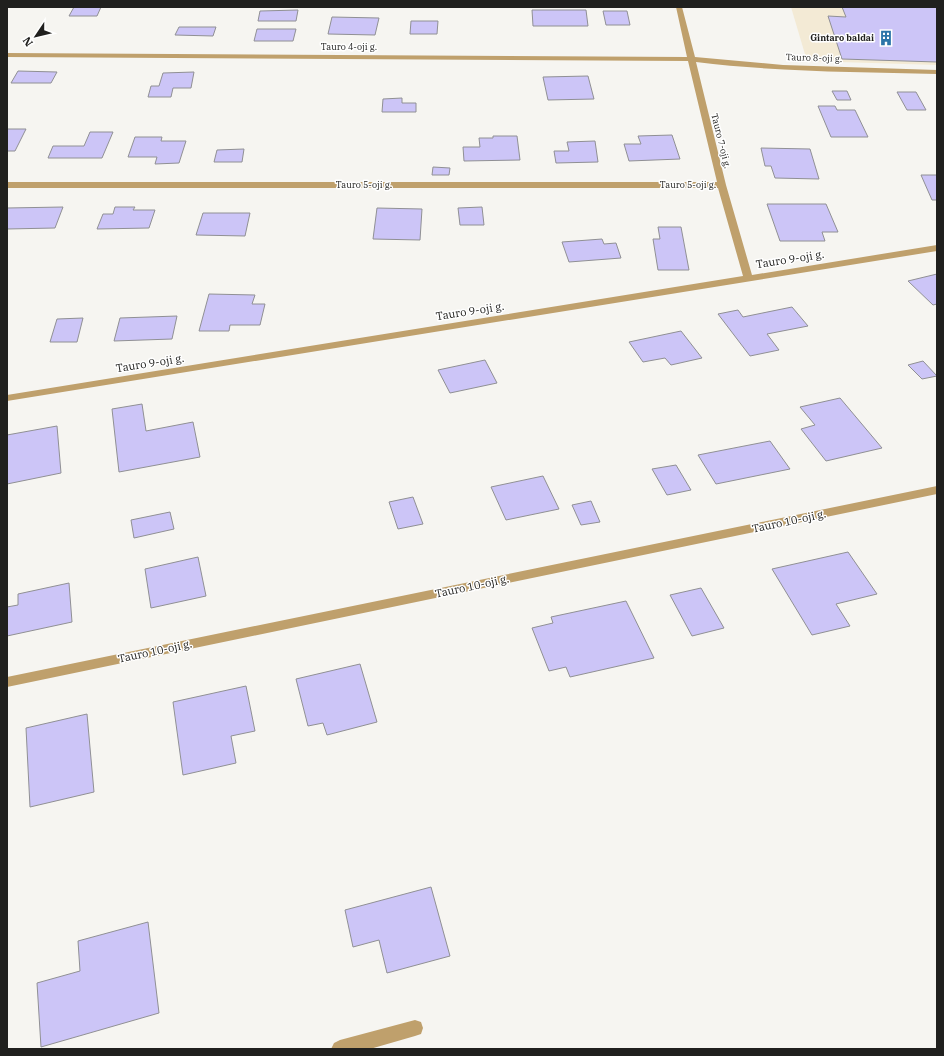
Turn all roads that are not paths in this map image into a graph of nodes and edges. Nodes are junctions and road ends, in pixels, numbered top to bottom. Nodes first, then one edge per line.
1 (679, 7) edge
2 (7, 55) edge
3 (691, 59) junction
4 (937, 72) edge
5 (7, 185) edge
6 (722, 185) junction
7 (937, 248) edge
8 (748, 278) junction
9 (7, 398) edge
10 (937, 490) edge
11 (7, 682) edge
12 (415, 1028) dead end
13 (340, 1049) edge

1 - 3 street, Tauro 7-oji g.
2 - 3 street, Tauro 4-oji g.
3 - 4 street, Tauro 8-oji g.
3 - 6 street, Tauro 7-oji g.
5 - 6 street, Tauro 5-oji g.
6 - 8 street, Tauro 7-oji g.
7 - 8 street, Tauro 9-oji g.
8 - 9 street, Tauro 9-oji g.
10 - 11 street, Tauro 10-oji g.
12 - 13 street

